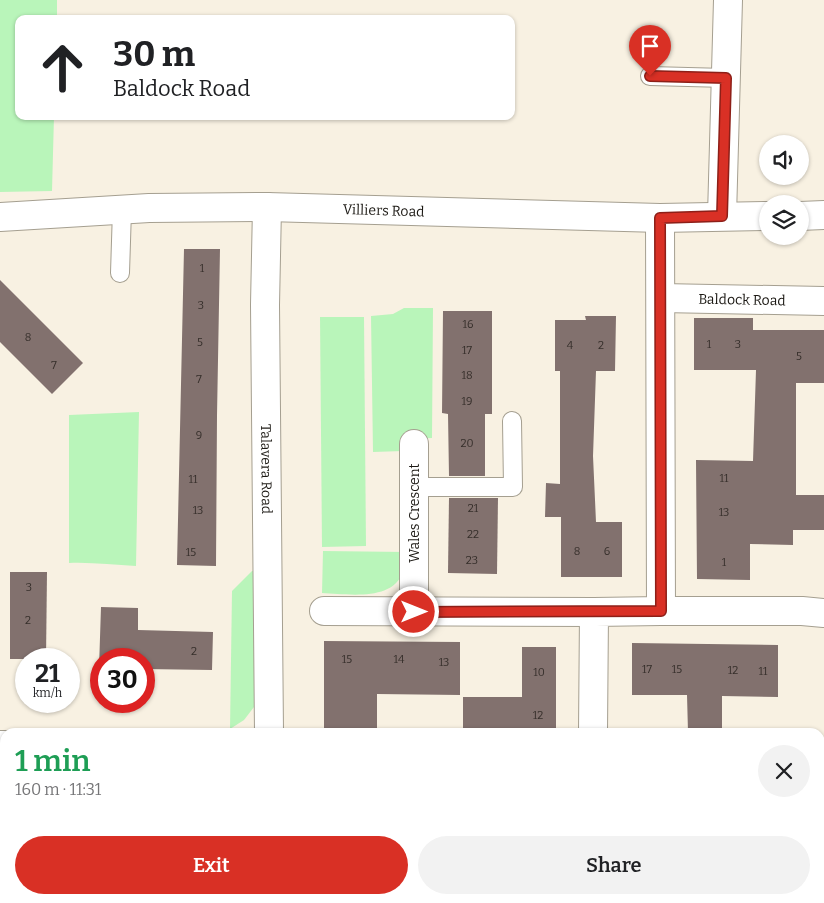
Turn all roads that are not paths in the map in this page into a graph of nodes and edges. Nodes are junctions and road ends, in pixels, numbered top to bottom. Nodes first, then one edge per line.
1 (728, 0) edge
2 (650, 76) dead end
3 (726, 78) junction
4 (267, 207) junction
5 (122, 210) junction
6 (824, 215) edge
7 (722, 216) junction
8 (759, 216) edge
9 (809, 216) edge
10 (0, 217) edge
11 (660, 218) junction
12 (120, 274) dead end
13 (661, 298) junction
14 (824, 301) edge
15 (512, 421) dead end
16 (414, 444) dead end
17 (414, 487) junction
18 (324, 611) dead end
19 (661, 611) junction
20 (414, 612) junction
21 (594, 612) junction
22 (824, 613) edge
23 (269, 728) edge
24 (593, 728) edge

1 - 3 street
2 - 3 lane
3 - 7 street
4 - 5 street, Villiers Road
4 - 11 street, Villiers Road
4 - 23 street, Talavera Road
5 - 10 street, Villiers Road
5 - 12 lane
6 - 9 street
7 - 8 street, Villiers Road
7 - 11 street, Villiers Road
11 - 13 street
13 - 14 street, Baldock Road
13 - 19 street
15 - 17 lane
16 - 17 street, Wales Crescent
17 - 20 street, Wales Crescent
18 - 20 street
19 - 21 street
19 - 22 street
20 - 21 street
21 - 24 street

